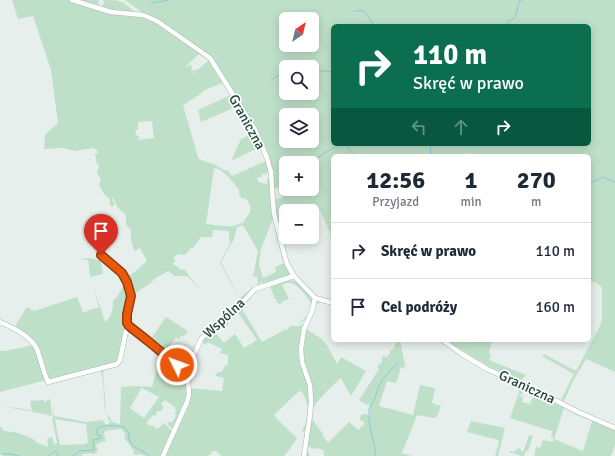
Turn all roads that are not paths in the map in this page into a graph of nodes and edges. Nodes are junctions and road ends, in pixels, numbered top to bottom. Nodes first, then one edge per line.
1 (72, 0) edge
2 (101, 255) dead end
3 (294, 276) junction
4 (315, 298) junction
5 (331, 302) edge
6 (0, 322) edge
7 (129, 326) junction
8 (445, 342) edge
9 (187, 371) junction
10 (615, 428) edge
11 (163, 456) edge
12 (304, 456) edge

1 - 3 street, Graniczna
2 - 7 street
3 - 4 street, Graniczna
3 - 9 street, Wspólna
4 - 5 street
4 - 12 street
6 - 7 street
7 - 9 street
8 - 10 street, Graniczna
9 - 11 street, Wspólna

